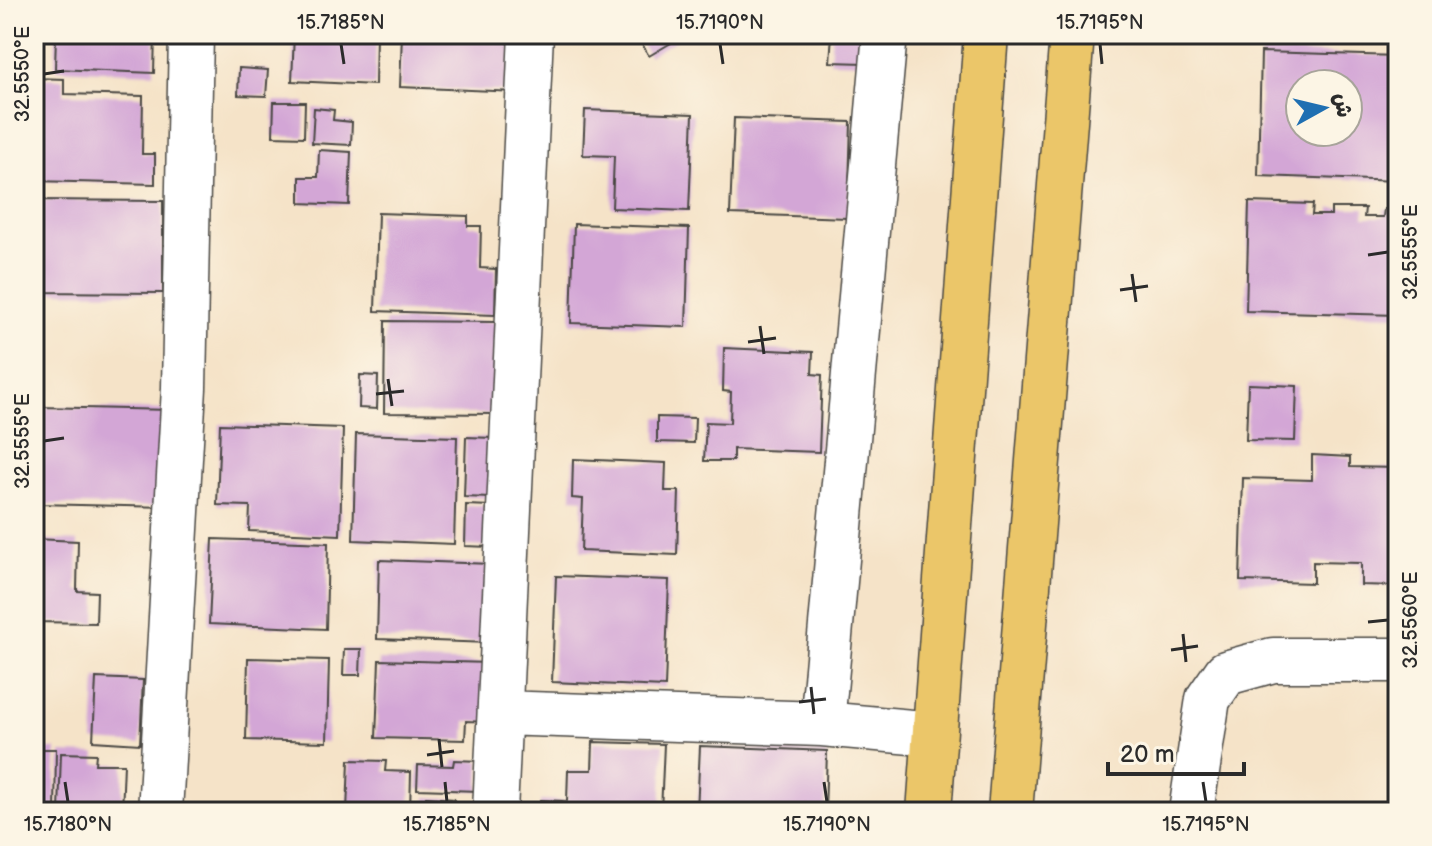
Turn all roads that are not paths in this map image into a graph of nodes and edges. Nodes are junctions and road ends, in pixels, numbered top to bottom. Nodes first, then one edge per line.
1 (191, 34) edge
2 (531, 34) edge
3 (885, 34) edge
4 (986, 34) edge
5 (1072, 34) edge
6 (1398, 660) edge
7 (500, 713) junction
8 (822, 724) junction
9 (934, 734) junction
10 (160, 812) edge
11 (495, 812) edge
12 (929, 812) edge
13 (1010, 812) edge
14 (1191, 812) edge

1 - 10 street
2 - 7 street
3 - 8 street
4 - 9 main road
5 - 13 main road
6 - 14 street
7 - 8 street
7 - 11 street
8 - 9 street
9 - 12 main road

